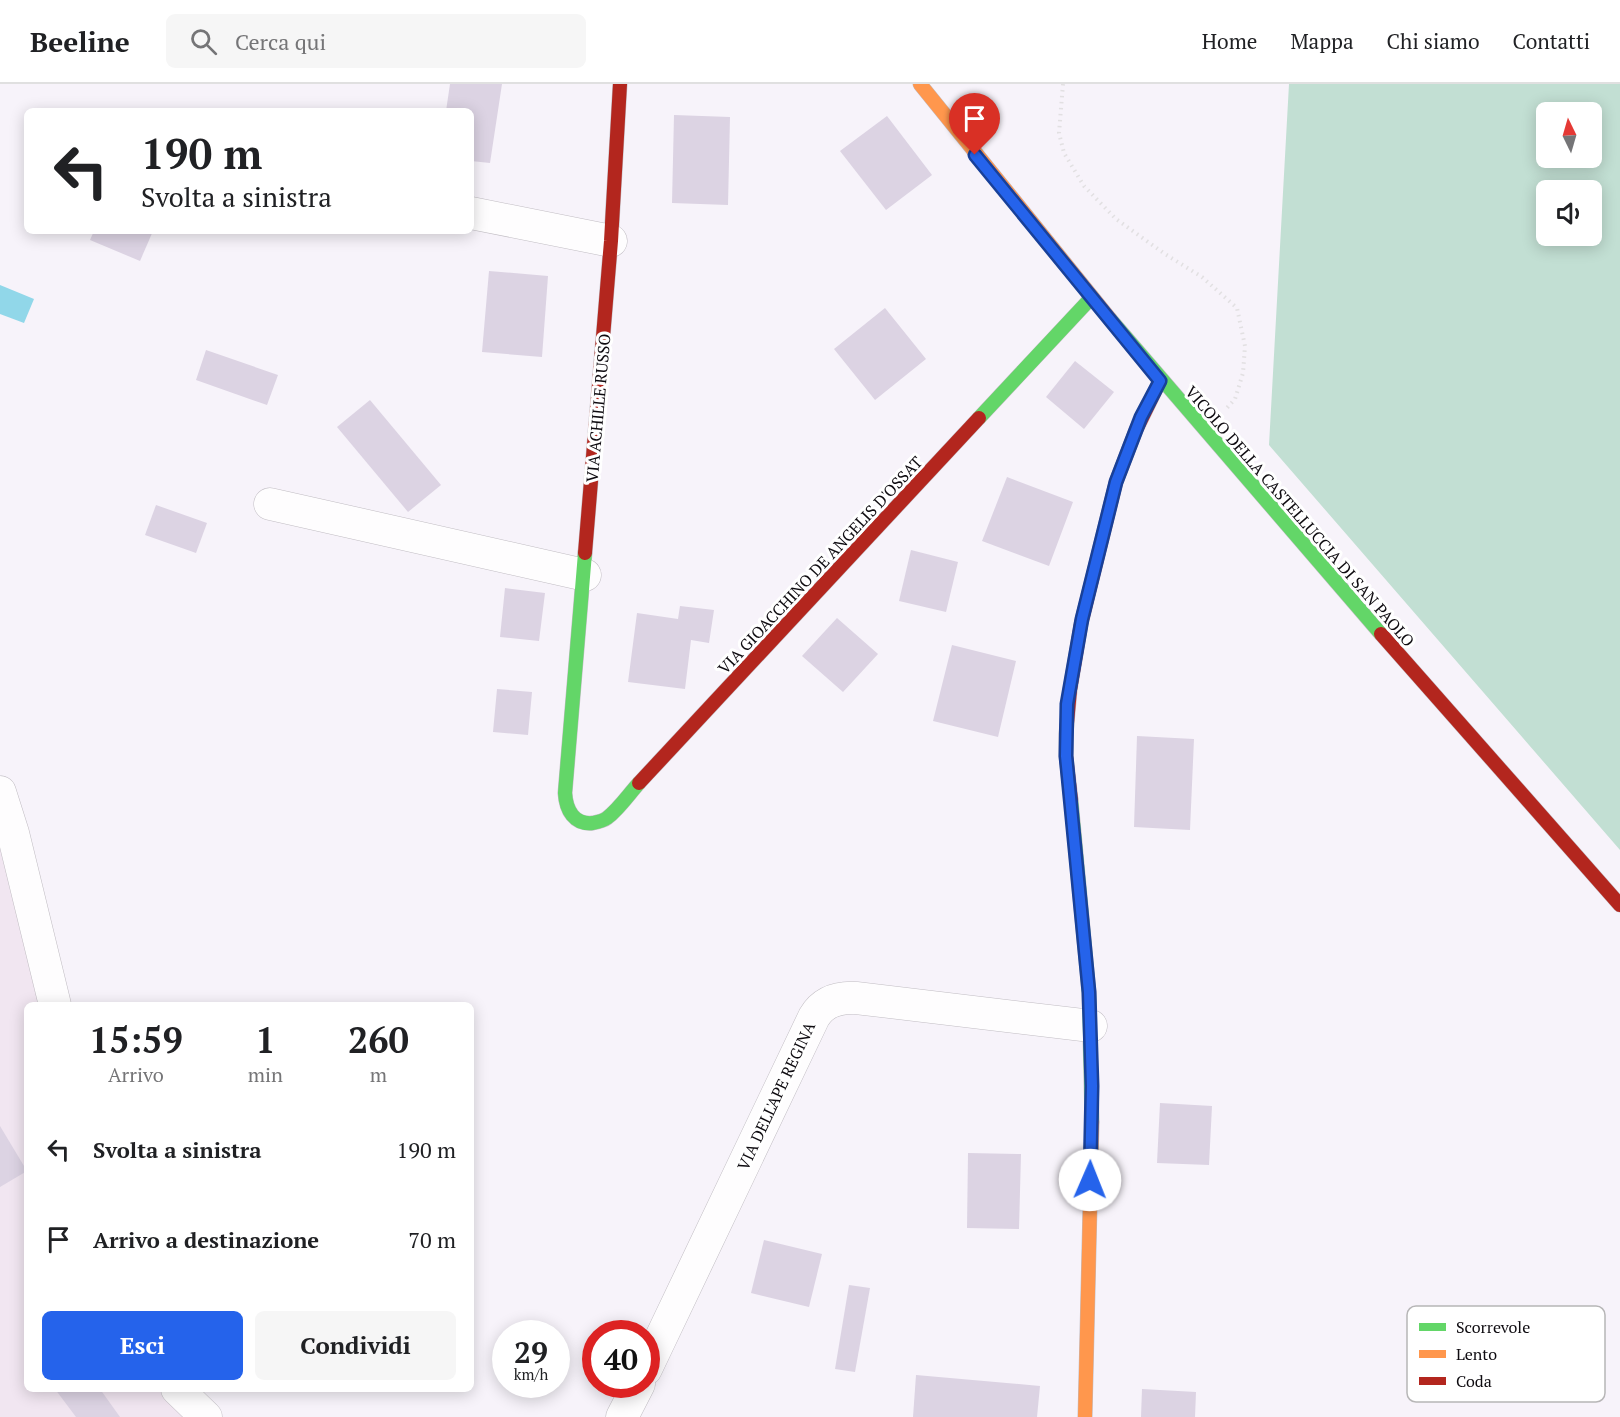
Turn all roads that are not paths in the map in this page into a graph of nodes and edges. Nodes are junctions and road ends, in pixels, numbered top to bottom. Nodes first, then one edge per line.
1 (620, 84) edge
2 (920, 84) edge
3 (474, 214) edge
4 (611, 241) junction
5 (1092, 297) junction
6 (1160, 381) junction
7 (270, 504) dead end
8 (585, 575) junction
9 (0, 792) edge
10 (565, 806) joint
11 (1620, 905) edge
12 (54, 1002) edge
13 (1091, 1026) junction
14 (660, 1340) edge
15 (180, 1392) edge
16 (632, 1398) edge
17 (206, 1417) edge
18 (622, 1417) edge
19 (1084, 1417) edge

1 - 4 street, VIA ACHILLE RUSSO
2 - 5 street, VICOLO DELLA CASTELLUCCIA DI SAN PAOLO
3 - 4 street
4 - 8 street, VIA ACHILLE RUSSO
5 - 6 street, VICOLO DELLA CASTELLUCCIA DI SAN PAOLO
5 - 10 street, VIA GIOACCHINO DE ANGELIS D'OSSAT
6 - 11 street, VICOLO DELLA CASTELLUCCIA DI SAN PAOLO
6 - 13 street
7 - 8 street
8 - 10 street, VIA ACHILLE RUSSO
9 - 12 street
13 - 14 street, VIA DELL'APE REGINA
13 - 19 street
15 - 17 street
16 - 18 street

